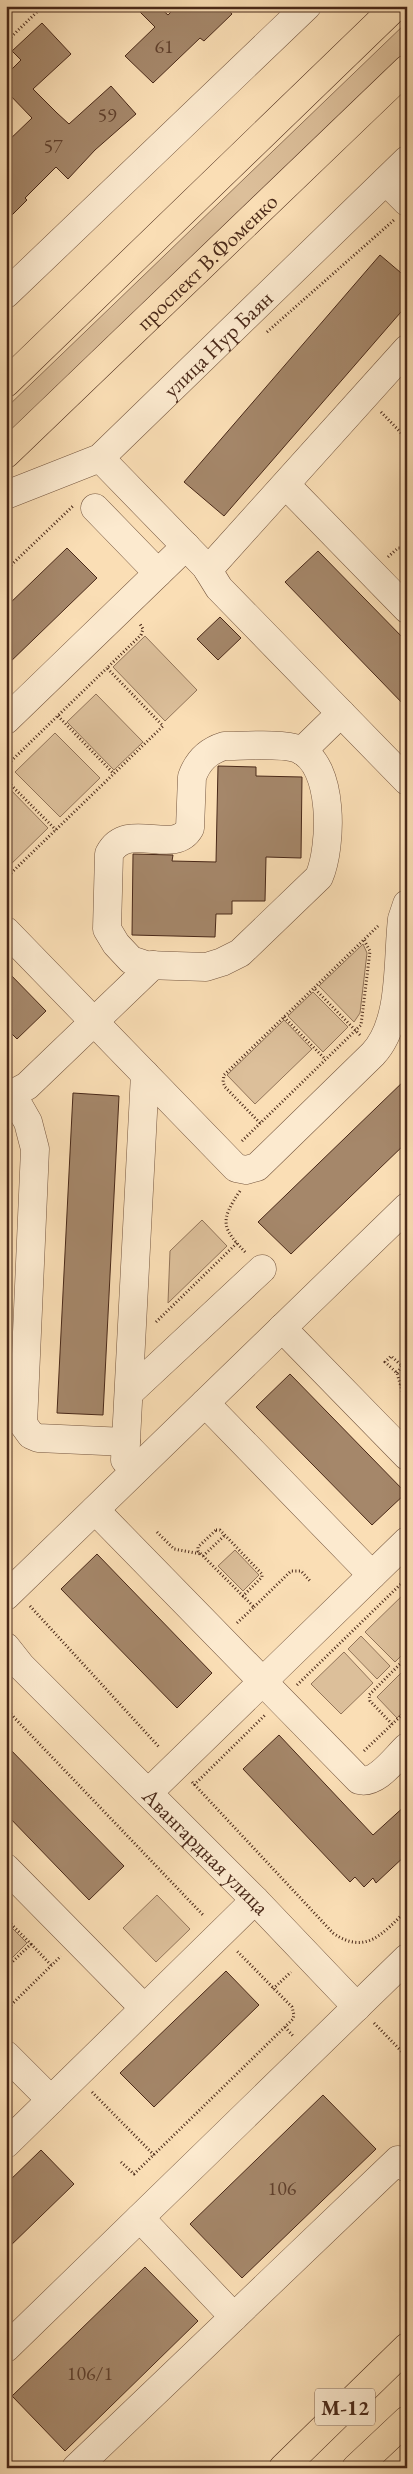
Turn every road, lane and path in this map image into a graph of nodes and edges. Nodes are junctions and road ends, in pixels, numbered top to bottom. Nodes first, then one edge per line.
1 (43, 6) edge
2 (307, 6) edge
3 (396, 6) edge
4 (6, 42) edge
5 (407, 69) edge
6 (407, 160) edge
7 (386, 181) junction
8 (407, 202) edge
9 (6, 294) edge
10 (407, 349) edge
11 (6, 383) edge
12 (365, 396) junction
13 (407, 439) edge
14 (6, 454) edge
15 (100, 458) junction
16 (286, 484) junction
17 (6, 495) edge
18 (95, 508) dead end
19 (186, 546) junction
20 (208, 570) junction
21 (158, 573) junction
22 (123, 607) junction
23 (407, 609) edge
24 (107, 668) junction
25 (341, 713) junction
26 (58, 716) junction
27 (6, 720) edge
28 (302, 751) junction
29 (6, 766) edge
30 (114, 774) junction
31 (6, 780) edge
32 (407, 781) edge
33 (56, 830) junction
34 (6, 878) edge
35 (407, 904) edge
36 (380, 923) dead end
37 (6, 931) edge
38 (364, 940) junction
39 (153, 965) junction
40 (314, 988) junction
41 (284, 1017) junction
42 (94, 1022) junction
43 (355, 1030) junction
44 (376, 1051) junction
45 (325, 1059) junction
46 (144, 1074) junction
47 (9, 1094) edge
48 (260, 1123) junction
49 (225, 1157) junction
50 (257, 1166) junction
51 (407, 1207) edge
52 (237, 1243) junction
53 (262, 1269) joint
54 (282, 1328) junction
55 (132, 1332) junction
56 (397, 1373) junction
57 (407, 1379) edge
58 (400, 1385) junction
59 (129, 1393) junction
60 (205, 1403) junction
61 (407, 1408) edge
62 (126, 1442) junction
63 (407, 1456) edge
64 (124, 1482) junction
65 (95, 1510) junction
66 (157, 1532) dead end
67 (225, 1535) junction
68 (407, 1541) edge
69 (202, 1555) junction
70 (372, 1575) junction
71 (407, 1578) edge
72 (310, 1580) dead end
73 (6, 1596) edge
74 (242, 1596) junction
75 (254, 1607) junction
76 (221, 1639) junction
77 (7, 1650) edge
78 (407, 1657) edge
79 (272, 1691) junction
80 (407, 1710) edge
81 (392, 1724) junction
82 (407, 1747) edge
83 (347, 1768) junction
84 (194, 1785) dead end
85 (148, 1793) junction
86 (6, 1868) edge
87 (255, 1900) junction
88 (407, 1910) edge
89 (7, 1921) edge
90 (333, 1933) dead end
91 (77, 1941) junction
92 (30, 1944) junction
93 (407, 1958) edge
94 (52, 1966) junction
95 (6, 1968) edge
96 (358, 2007) junction
97 (7, 2008) edge
98 (144, 2008) junction
99 (6, 2056) edge
100 (407, 2057) edge
101 (76, 2075) junction
102 (50, 2100) junction
103 (6, 2144) edge
104 (154, 2155) dead end
105 (121, 2162) dead end
106 (407, 2168) edge
107 (134, 2174) dead end
108 (140, 2218) junction
109 (234, 2317) junction
110 (407, 2347) edge
111 (6, 2348) edge
112 (407, 2420) edge
113 (76, 2468) edge
114 (284, 2468) edge
115 (356, 2468) edge

1 - 4 path
2 - 9 street
3 - 11 main road
5 - 14 main road, проспект В.Фоменко
6 - 7 street, улица Нур Баян
7 - 8 street
7 - 15 street, улица Нур Баян
10 - 12 street
12 - 13 path
12 - 16 street
15 - 17 street, улица Нур Баян
15 - 19 street
16 - 20 street
16 - 23 street
18 - 21 street
19 - 20 street
19 - 21 street
20 - 25 street
21 - 22 street
22 - 24 path
22 - 27 street
24 - 26 path
24 - 30 path
25 - 28 street
25 - 32 street
26 - 29 path
26 - 30 path
28 - 39 street
28 - 39 street
30 - 33 path
31 - 33 path
33 - 34 path
35 - 44 street
36 - 38 path
37 - 42 street
38 - 40 path
38 - 43 path
39 - 42 street
40 - 41 path
40 - 43 path
41 - 45 path
41 - 48 path
42 - 46 street
42 - 47 street
43 - 44 path
43 - 45 path
44 - 50 street
45 - 48 path
46 - 49 street
46 - 55 street
47 - 62 street
48 - 49 path
49 - 50 street
50 - 52 path
51 - 54 street
52 - 53 path
52 - 55 path
53 - 59 street
54 - 60 street
54 - 63 street
55 - 59 street
56 - 56 path
56 - 58 path
57 - 58 path
58 - 61 path
59 - 62 street
60 - 64 street
60 - 70 street
62 - 64 street
64 - 65 street
65 - 73 street
65 - 76 street
66 - 69 path
67 - 69 path
67 - 69 path
67 - 74 path
68 - 70 street
69 - 74 path
70 - 79 street
71 - 79 path
72 - 75 path
74 - 75 path
75 - 76 path
76 - 79 street
77 - 85 street, Авангардная улица
78 - 81 path
79 - 83 street
79 - 84 path
79 - 85 street
80 - 81 path
81 - 83 path
82 - 83 street
85 - 87 street, Авангардная улица
86 - 91 street
87 - 96 street, Авангардная улица
87 - 98 street
88 - 90 path
89 - 92 path
91 - 94 path
91 - 98 street
92 - 94 path
92 - 95 path
93 - 96 street
94 - 97 path
96 - 100 path
96 - 108 street
98 - 101 street
99 - 102 street
101 - 102 street
101 - 104 path
102 - 103 street
105 - 107 path
106 - 109 street
108 - 109 street
108 - 111 street
109 - 113 street
110 - 114 main road, М-12
112 - 115 main road, М-12

